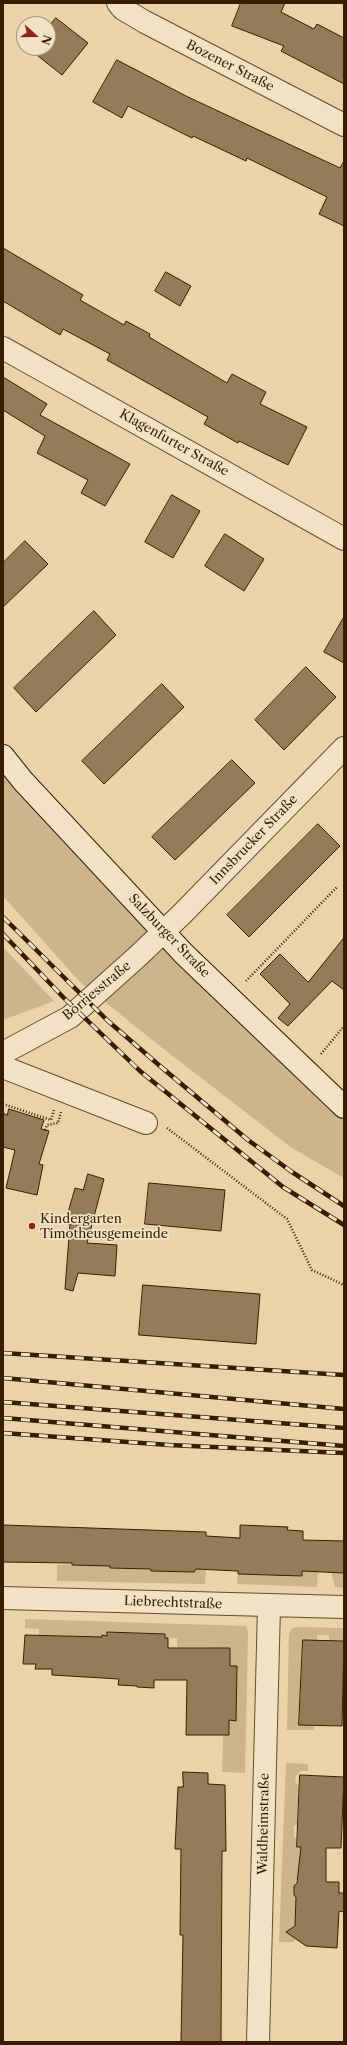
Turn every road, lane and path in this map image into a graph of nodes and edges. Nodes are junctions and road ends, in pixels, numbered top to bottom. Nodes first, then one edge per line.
1 (118, 3) edge
2 (344, 125) edge
3 (3, 348) edge
4 (344, 539) edge
5 (344, 748) edge
6 (3, 756) edge
7 (337, 887) dead end
8 (163, 932) junction
9 (246, 981) dead end
10 (344, 1026) edge
11 (3, 1053) edge
12 (321, 1054) dead end
13 (3, 1067) edge
14 (3, 1104) edge
15 (56, 1105) dead end
16 (344, 1107) edge
17 (58, 1122) dead end
18 (146, 1123) joint
19 (45, 1130) dead end
20 (344, 1285) edge
21 (3, 1598) edge
22 (269, 1606) junction
23 (344, 1607) edge
24 (258, 2042) edge

1 - 2 street, Bozener Straße
3 - 4 street, Klagenfurter Straße
5 - 8 street, Innsbrucker Straße
6 - 8 street, Salzburger Straße
7 - 9 path
8 - 11 street, Borriesstraße
8 - 16 street, Salzburger Straße
10 - 12 path
13 - 18 street
14 - 15 path
17 - 19 path
18 - 20 path
21 - 22 street, Liebrechtstraße
22 - 23 street, Liebrechtstraße
22 - 24 street, Waldheimstraße

